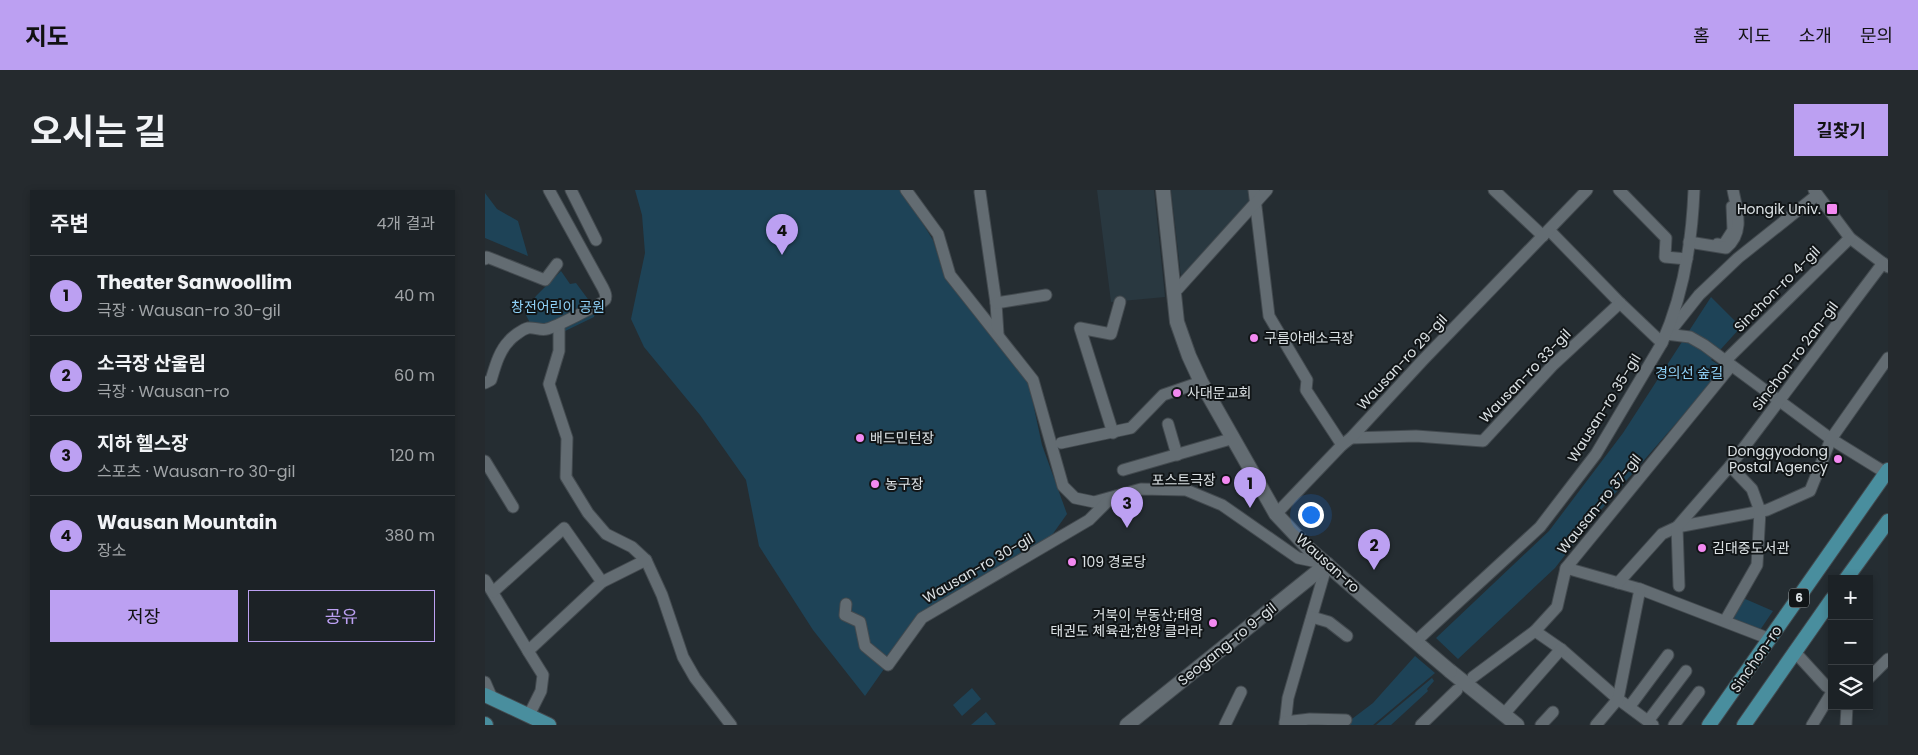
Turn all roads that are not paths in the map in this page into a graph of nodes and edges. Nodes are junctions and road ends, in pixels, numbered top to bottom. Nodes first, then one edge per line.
1 (549, 190) edge
2 (571, 190) edge
3 (906, 190) edge
4 (1163, 190) edge
5 (1267, 190) edge
6 (1494, 190) edge
7 (1587, 190) edge
8 (1619, 190) edge
9 (1695, 190) edge
10 (1729, 190) edge
11 (1733, 190) edge
12 (981, 192) dead end
13 (1816, 192) edge
14 (1255, 196) edge
15 (1546, 233) junction
16 (1851, 238) junction
17 (596, 240) dead end
18 (1689, 242) junction
19 (1729, 246) junction
20 (1739, 258) junction
21 (485, 259) edge
22 (1687, 259) junction
23 (557, 264) dead end
24 (1885, 265) edge
25 (1175, 292) junction
26 (1046, 295) dead end
27 (1119, 302) dead end
28 (995, 303) junction
29 (1620, 303) junction
30 (559, 326) junction
31 (998, 334) junction
32 (1666, 337) junction
33 (1888, 358) edge
34 (1728, 363) junction
35 (1201, 382) junction
36 (485, 383) edge
37 (1779, 402) junction
38 (1168, 424) dead end
39 (1113, 433) junction
40 (1234, 438) junction
41 (1831, 439) junction
42 (1346, 442) junction
43 (1061, 443) dead end
44 (1177, 455) junction
45 (485, 461) edge
46 (1730, 466) junction
47 (1123, 470) dead end
48 (1887, 471) edge
49 (1112, 497) junction
50 (513, 507) dead end
51 (1764, 511) junction
52 (1276, 514) junction
53 (1888, 521) edge
54 (1677, 526) junction
55 (646, 560) junction
56 (1327, 564) junction
57 (1566, 568) junction
58 (1849, 575) edge
59 (485, 580) edge
60 (602, 582) junction
61 (1618, 583) junction
62 (1679, 586) dead end
63 (1640, 590) junction
64 (493, 592) junction
65 (846, 604) dead end
66 (1828, 604) edge
67 (1312, 617) junction
68 (1725, 621) junction
69 (1535, 631) junction
70 (1347, 636) dead end
71 (1770, 639) junction
72 (1420, 645) junction
73 (1561, 649) junction
74 (1794, 651) junction
75 (528, 652) junction
76 (1668, 656) dead end
77 (1888, 659) edge
78 (1686, 671) dead end
79 (1873, 674) edge
80 (1473, 677) dead end
81 (485, 682) edge
82 (1828, 688) edge
83 (1455, 691) dead end
84 (1241, 692) dead end
85 (1699, 692) dead end
86 (488, 697) edge
87 (1828, 697) edge
88 (1618, 699) junction
89 (1629, 706) junction
90 (1847, 710) edge
91 (1553, 712) dead end
92 (1504, 714) junction
93 (529, 716) junction
94 (1347, 720) dead end
95 (1136, 722) edge
96 (1426, 723) edge
97 (1651, 723) edge
98 (1285, 724) edge
99 (549, 725) edge
100 (731, 725) edge
101 (1225, 725) edge
102 (1517, 725) edge
103 (1541, 725) edge
104 (1596, 725) edge
105 (1674, 725) edge
106 (1709, 725) edge
107 (1744, 725) edge
108 (1811, 725) edge
109 (1846, 725) edge

1 - 30 street
2 - 17 street
3 - 31 street, Wausan-ro 30-gil
4 - 25 street, Wausan-ro
5 - 14 street
6 - 15 street
7 - 15 street, Wausan-ro 29-gil
8 - 22 street
9 - 10 street
9 - 18 street, Wausan-ro 35-gil
11 - 19 street
12 - 28 street
13 - 16 street
13 - 20 street
14 - 25 street
14 - 42 street
15 - 29 street
15 - 42 street, Wausan-ro 29-gil
16 - 24 street
16 - 34 street, Sinchon-ro 4-gil
18 - 19 street
18 - 22 street, Wausan-ro 35-gil
19 - 20 street
20 - 32 street
21 - 23 street
22 - 32 street, Wausan-ro 35-gil
24 - 37 street, Sinchon-ro 2an-gil
25 - 35 street, Wausan-ro
26 - 28 street
27 - 39 street
28 - 31 street
29 - 32 street
29 - 42 street, Wausan-ro 33-gil
30 - 36 street
30 - 55 street
31 - 49 street, Wausan-ro 30-gil
32 - 34 street
32 - 72 street, Wausan-ro 35-gil
33 - 41 street
34 - 37 street
34 - 57 street, Wausan-ro 37-gil
35 - 39 street
35 - 40 street, Wausan-ro
37 - 41 street
37 - 46 street, Sinchon-ro 2an-gil
38 - 44 street
39 - 43 street
40 - 44 street
40 - 52 street, Wausan-ro
41 - 48 street
41 - 51 street
42 - 52 street, Wausan-ro 29-gil
44 - 47 street
45 - 50 street
46 - 51 street
46 - 54 street, Sinchon-ro 2an-gil
48 - 71 main road, Sinchon-ro / 6
49 - 56 street, Wausan-ro 30-gil
49 - 65 street, Wausan-ro 30-gil
51 - 54 street, Sinchon-ro 2an-gil
51 - 68 street
52 - 56 street, Wausan-ro
53 - 58 main road
54 - 61 street, Sinchon-ro 2an-gil
54 - 62 street
55 - 60 street
55 - 100 street
56 - 67 street
56 - 72 street, Wausan-ro
56 - 95 street, Seogang-ro 9-gil
57 - 61 street
57 - 69 street, Wausan-ro 37-gil
59 - 64 street
60 - 64 street
60 - 75 street
61 - 63 street
63 - 68 street
63 - 88 street
64 - 75 street
66 - 74 main road, Sinchon-ro / 6
67 - 70 street
67 - 98 street
68 - 71 street
69 - 73 street
69 - 80 street, Wausan-ro 37-gil
71 - 106 main road, Sinchon-ro / 6
72 - 92 street, Wausan-ro, bridge
73 - 88 street
73 - 92 street
74 - 82 street, Sinchon-ro
74 - 107 main road, Sinchon-ro / 6
75 - 93 street
76 - 89 street
77 - 79 street
78 - 97 street
81 - 86 street
83 - 96 street
84 - 101 street
85 - 105 street
86 - 93 main road
87 - 108 street, Sinchon-ro
88 - 89 street
88 - 104 street
89 - 97 street
90 - 109 street
91 - 103 street
92 - 102 street
93 - 99 main road
94 - 98 street

